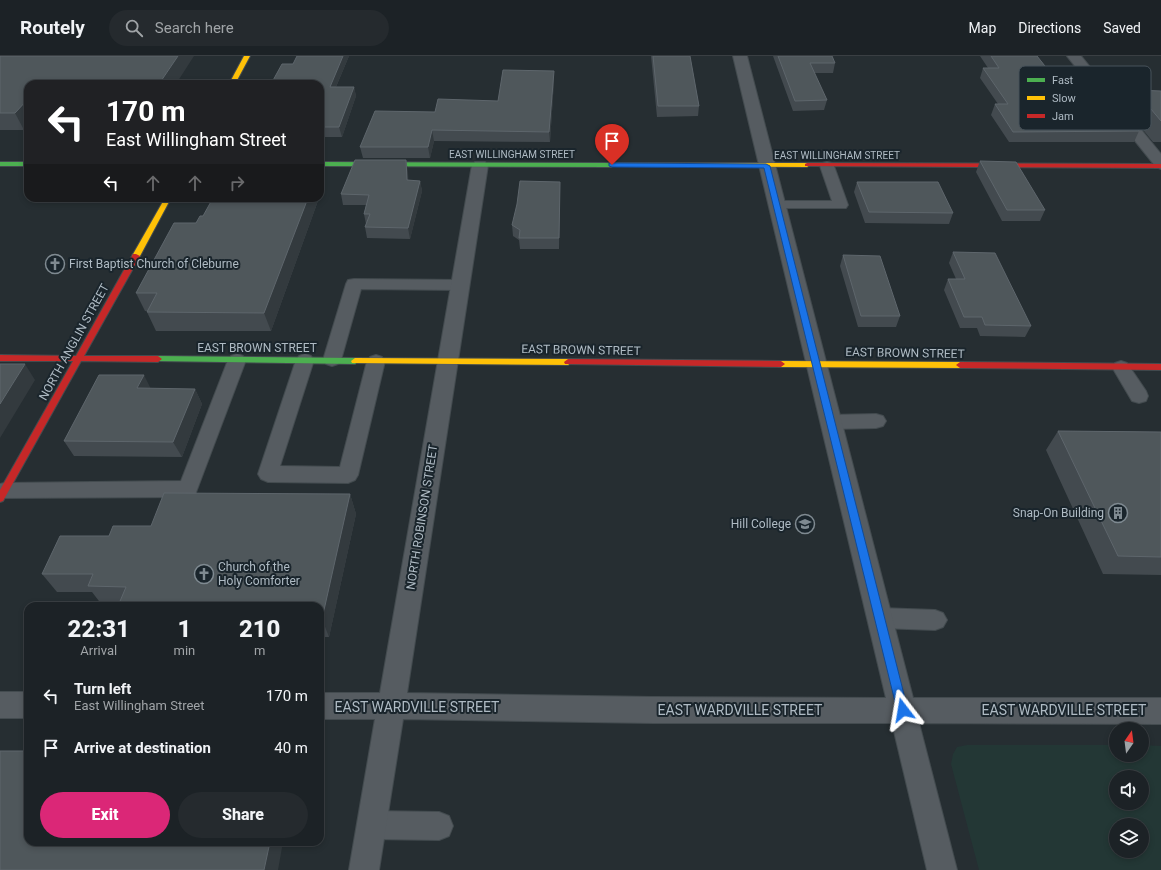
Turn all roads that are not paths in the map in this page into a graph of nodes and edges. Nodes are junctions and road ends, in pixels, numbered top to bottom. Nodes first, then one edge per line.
1 (247, 56) edge
2 (740, 56) edge
3 (1074, 56) edge
4 (1082, 66) edge
5 (234, 80) edge
6 (1133, 130) edge
7 (0, 164) edge
8 (24, 164) edge
9 (324, 164) edge
10 (480, 165) junction
11 (1161, 165) edge
12 (766, 166) junction
13 (827, 166) junction
14 (166, 202) edge
15 (776, 205) junction
16 (460, 285) junction
17 (0, 358) edge
18 (78, 359) junction
19 (237, 360) junction
20 (305, 360) junction
21 (332, 360) junction
22 (376, 360) junction
23 (447, 361) junction
24 (817, 364) junction
25 (1121, 367) junction
26 (1161, 367) edge
27 (1139, 396) dead end
28 (876, 421) dead end
29 (831, 422) junction
30 (4, 486) edge
31 (880, 618) junction
32 (935, 620) dead end
33 (0, 705) edge
34 (24, 705) edge
35 (324, 706) edge
36 (391, 706) junction
37 (903, 710) junction
38 (1161, 711) edge
39 (371, 825) junction
40 (438, 826) dead end
41 (364, 870) edge
42 (942, 870) edge

1 - 5 street
2 - 12 street
3 - 4 street
6 - 11 street
7 - 8 street
9 - 10 street, EAST WILLINGHAM STREET
10 - 12 street, EAST WILLINGHAM STREET
10 - 16 street, NORTH ROBINSON STREET
11 - 13 street, EAST WILLINGHAM STREET
12 - 13 street, EAST WILLINGHAM STREET
12 - 15 street
13 - 15 lane
14 - 18 street, NORTH ANGLIN STREET
15 - 24 street
16 - 21 lane
16 - 23 street, NORTH ROBINSON STREET
17 - 18 street, EAST BROWN STREET
18 - 19 street, EAST BROWN STREET
18 - 30 street, NORTH ANGLIN STREET
19 - 20 street, EAST BROWN STREET
19 - 30 lane
20 - 21 street, EAST BROWN STREET
20 - 22 lane
21 - 22 street, EAST BROWN STREET
22 - 23 street, EAST BROWN STREET
23 - 24 street, EAST BROWN STREET
23 - 36 street, NORTH ROBINSON STREET
24 - 25 street, EAST BROWN STREET
24 - 29 street
25 - 26 street, EAST BROWN STREET
25 - 27 lane
28 - 29 lane
29 - 31 street
31 - 32 lane
31 - 37 street
33 - 34 street
35 - 36 street, EAST WARDVILLE STREET
36 - 37 street, EAST WARDVILLE STREET
36 - 39 street, NORTH ROBINSON STREET
37 - 38 street, EAST WARDVILLE STREET
37 - 42 street
39 - 40 lane
39 - 41 street, NORTH ROBINSON STREET

